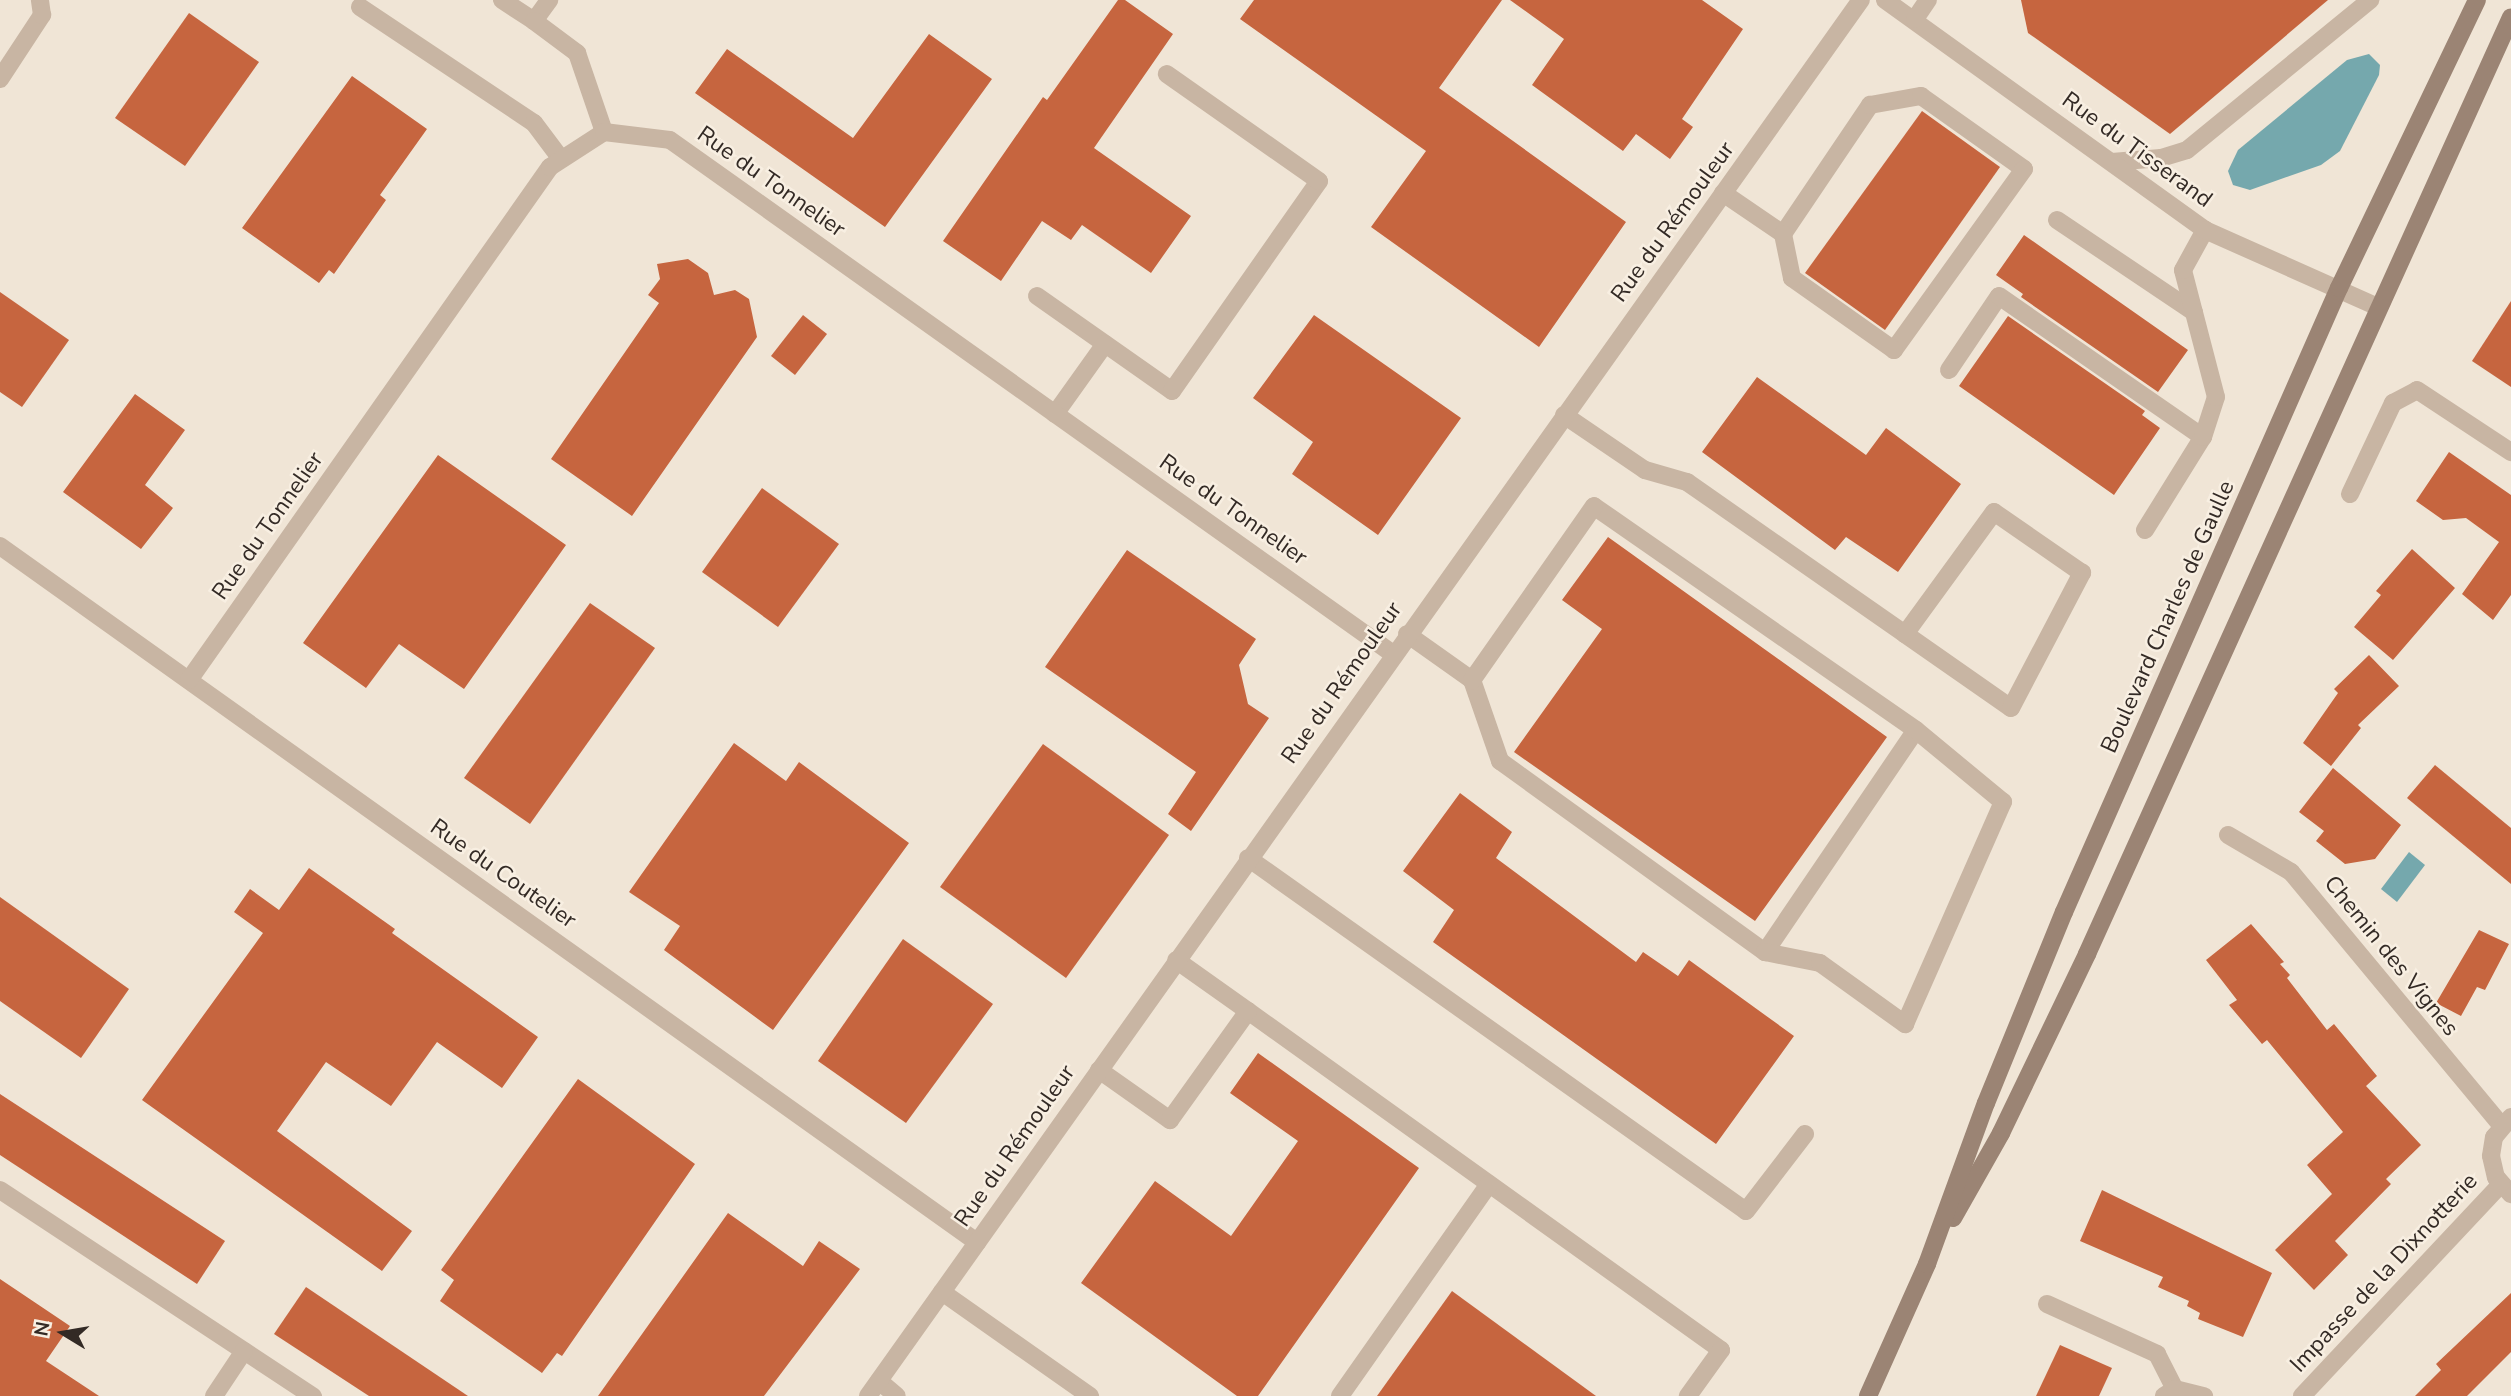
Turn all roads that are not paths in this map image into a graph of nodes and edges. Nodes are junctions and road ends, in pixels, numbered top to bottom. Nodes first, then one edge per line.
1 (40, 0) edge
2 (502, 0) edge
3 (549, 0) edge
4 (1861, 0) edge
5 (1885, 0) edge
6 (1928, 0) edge
7 (2370, 0) edge
8 (2477, 0) edge
9 (360, 6) dead end
10 (2511, 17) edge
11 (1914, 19) junction
12 (534, 21) junction
13 (1167, 74) dead end
14 (0, 79) edge
15 (604, 132) junction
16 (561, 159) junction
17 (2112, 162) junction
18 (1723, 193) junction
19 (2057, 220) dead end
20 (2205, 230) junction
21 (1783, 234) junction
22 (2339, 288) junction
23 (1037, 296) dead end
24 (2378, 307) junction
25 (2193, 312) junction
26 (1105, 344) junction
27 (1949, 370) dead end
28 (1055, 414) junction
29 (1564, 415) junction
30 (2203, 438) junction
31 (2511, 452) edge
32 (2350, 494) dead end
33 (2145, 530) dead end
34 (0, 546) edge
35 (1407, 634) junction
36 (1905, 634) junction
37 (1393, 654) junction
38 (189, 680) junction
39 (1472, 680) junction
40 (1916, 730) junction
41 (2228, 835) dead end
42 (1248, 858) junction
43 (1765, 952) junction
44 (1176, 960) junction
45 (1248, 1011) junction
46 (1099, 1070) junction
47 (2506, 1122) edge
48 (1805, 1134) dead end
49 (1489, 1184) junction
50 (0, 1189) edge
51 (2506, 1189) edge
52 (977, 1242) junction
53 (1927, 1264) junction
54 (942, 1292) junction
55 (2047, 1304) dead end
56 (244, 1351) junction
57 (878, 1381) junction
58 (2170, 1392) edge
59 (214, 1396) edge
60 (313, 1396) edge
61 (867, 1396) edge
62 (897, 1396) edge
63 (1090, 1396) edge
64 (1340, 1396) edge
65 (1688, 1396) edge
66 (1868, 1396) edge
67 (2204, 1396) edge
68 (2302, 1396) edge

1 - 14 street
2 - 12 street
3 - 12 street
4 - 18 street, Rue du Rémouleur
5 - 11 street, Rue du Tisserand
6 - 11 street
7 - 17 street
8 - 22 street, Boulevard Charles de Gaulle
9 - 16 street
10 - 24 street, Boulevard Charles de Gaulle
11 - 17 street, Rue du Tisserand
12 - 15 street
13 - 26 street
15 - 16 street, Rue du Tonnelier
15 - 28 street, Rue du Tonnelier
16 - 38 street, Rue du Tonnelier
17 - 20 street, Rue du Tisserand
18 - 21 street
18 - 29 street, Rue du Rémouleur
19 - 25 street
20 - 22 street, Rue du Tisserand
20 - 25 street
21 - 21 street
22 - 24 street, Rue du Tisserand
22 - 53 street, Boulevard Charles de Gaulle
23 - 26 street
24 - 53 street, Boulevard Charles de Gaulle
25 - 30 street
26 - 28 street
27 - 30 street
28 - 37 street, Rue du Tonnelier
29 - 35 street, Rue du Rémouleur
29 - 36 street
30 - 33 street
31 - 32 street
34 - 38 street, Rue du Coutelier
35 - 37 street, Rue du Rémouleur
35 - 39 street
36 - 36 street
37 - 42 street, Rue du Rémouleur
38 - 52 street, Rue du Coutelier
39 - 40 street
39 - 43 street
40 - 43 street
40 - 43 street
41 - 47 street, Chemin des Vignes
42 - 44 street, Rue du Rémouleur
42 - 48 street
44 - 45 street
44 - 46 street, Rue du Rémouleur
45 - 46 street
45 - 49 street
46 - 52 street, Rue du Rémouleur
47 - 51 street
49 - 64 street
49 - 65 street
50 - 56 street
51 - 68 street, Impasse de la Dixnotterie
52 - 54 street, Rue du Rémouleur
53 - 66 street, Boulevard Charles de Gaulle
54 - 57 street, Rue du Rémouleur
54 - 63 street
55 - 58 street
56 - 59 street
56 - 60 street
57 - 61 street, Rue du Rémouleur
57 - 62 street
58 - 67 street

